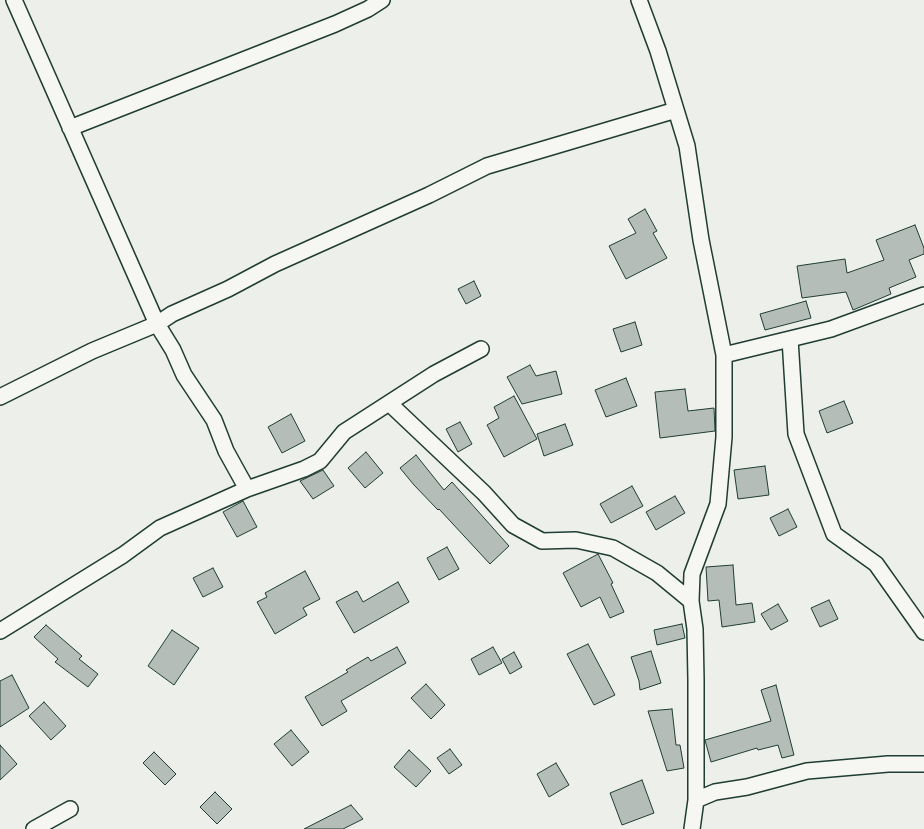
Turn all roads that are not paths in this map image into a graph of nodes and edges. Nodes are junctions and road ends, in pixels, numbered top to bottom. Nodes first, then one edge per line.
1 (14, 0) edge
2 (382, 0) edge
3 (639, 0) edge
4 (676, 110) junction
5 (70, 128) junction
6 (924, 295) edge
7 (157, 324) junction
8 (790, 339) junction
9 (481, 349) dead end
10 (724, 356) junction
11 (0, 397) edge
12 (389, 403) junction
13 (247, 489) junction
14 (691, 601) junction
15 (0, 631) edge
16 (924, 632) edge
17 (924, 764) edge
18 (696, 800) junction
19 (70, 809) dead end
20 (34, 829) edge
21 (692, 829) edge

1 - 5 street
2 - 5 street
3 - 4 street
4 - 7 street
4 - 10 street
5 - 7 street
6 - 8 street
7 - 11 street
7 - 13 street
8 - 10 street
8 - 16 street
9 - 12 street
10 - 14 street
12 - 13 street
12 - 14 street
13 - 15 street
14 - 18 street
17 - 18 street
18 - 21 street
19 - 20 street

